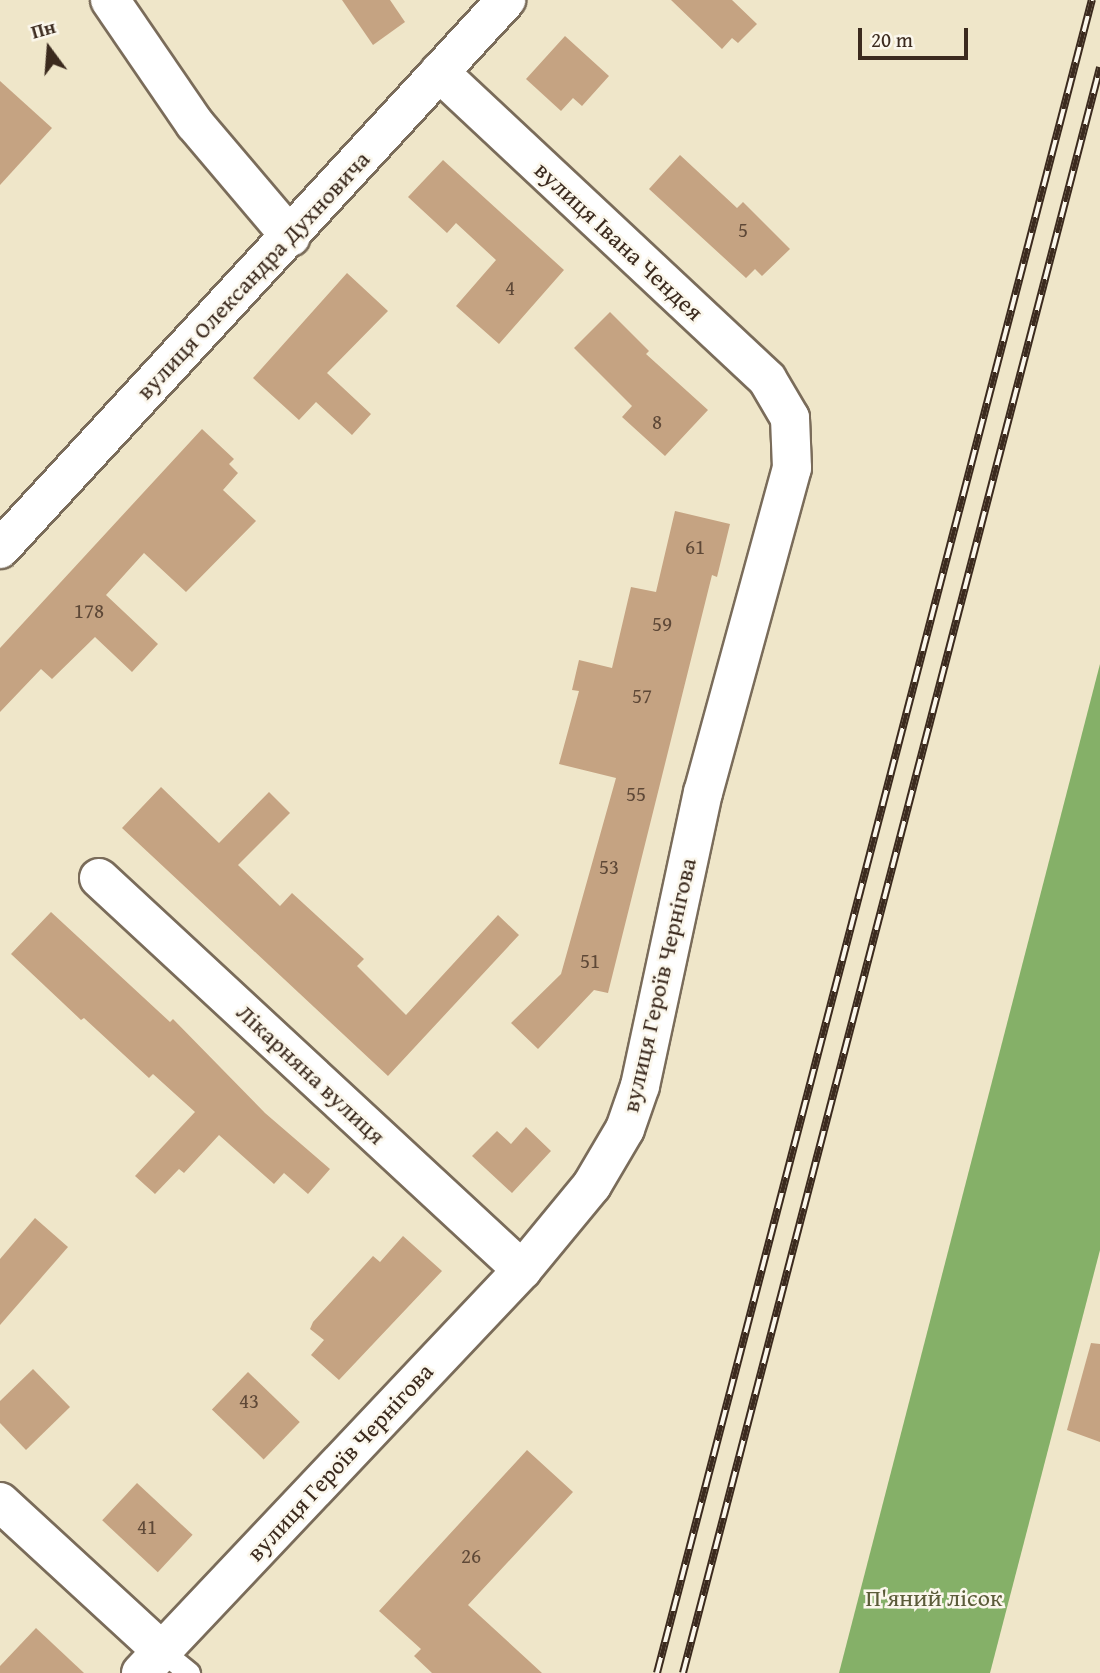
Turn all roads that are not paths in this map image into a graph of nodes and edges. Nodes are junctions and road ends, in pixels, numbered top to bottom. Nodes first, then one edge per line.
1 (110, 0) edge
2 (506, 0) edge
3 (439, 72) junction
4 (290, 237) junction
5 (790, 418) joint
6 (0, 549) edge
7 (99, 878) dead end
8 (522, 1270) junction
9 (0, 1502) edge
10 (164, 1666) edge

1 - 4 street
2 - 3 street, вулиця Олександра Духновича
3 - 4 street, вулиця Олександра Духновича
3 - 5 street, вулиця Івана Чендея
4 - 6 street, вулиця Олександра Духновича
5 - 8 street, вулиця Героїв Чернігова
7 - 8 street, Лікарняна вулиця
8 - 10 street, вулиця Героїв Чернігова
9 - 10 street

